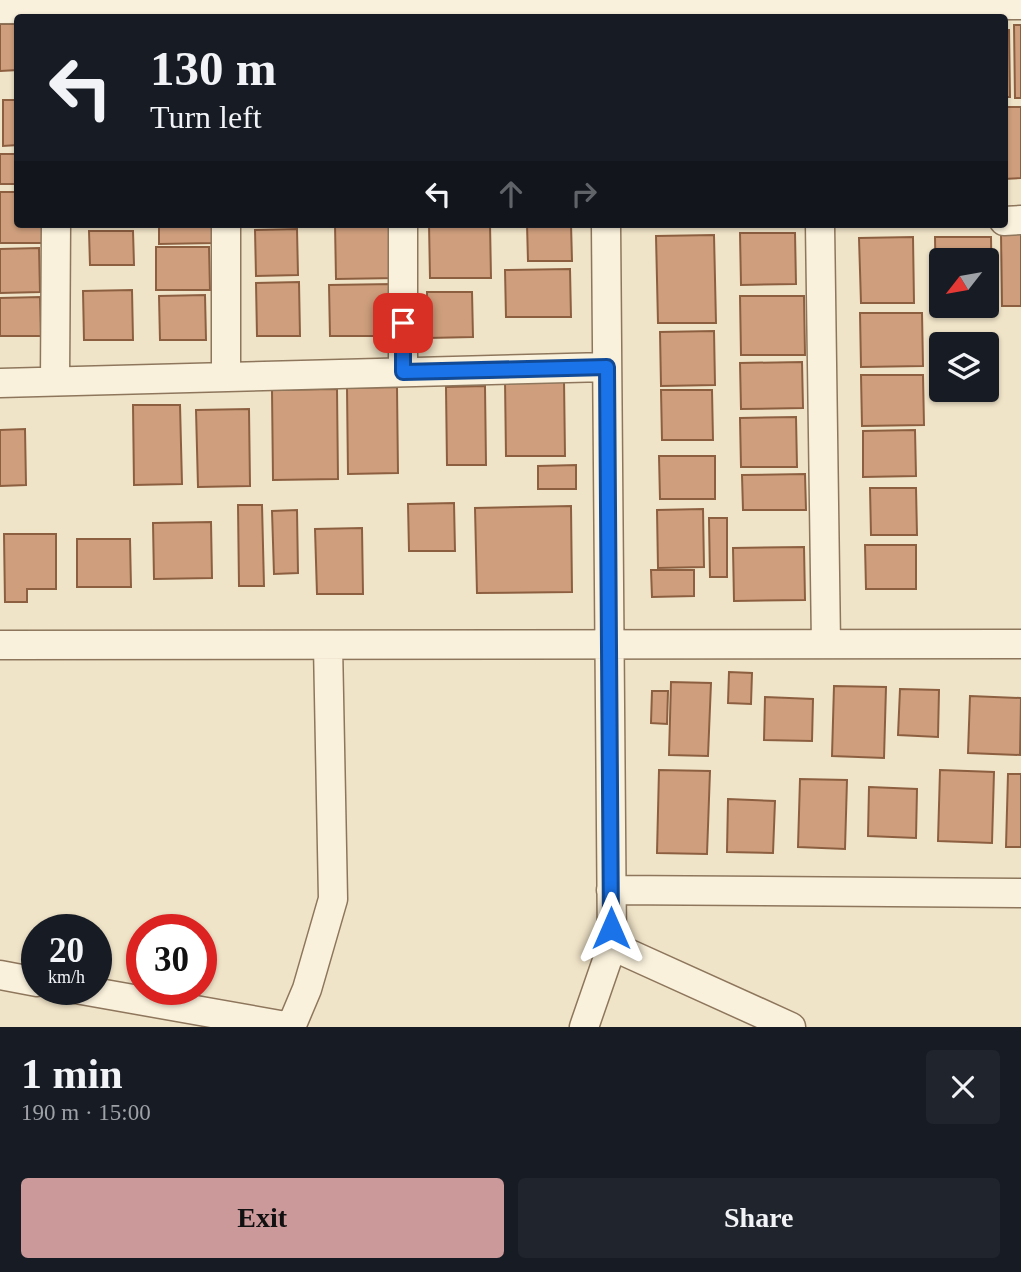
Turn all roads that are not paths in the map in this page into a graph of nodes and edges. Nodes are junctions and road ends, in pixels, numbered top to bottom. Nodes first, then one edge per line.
1 (1021, 5) edge
2 (606, 6) edge
3 (0, 9) edge
4 (403, 12) edge
5 (56, 13) edge
6 (225, 13) edge
7 (56, 228) edge
8 (226, 228) edge
9 (403, 228) edge
10 (606, 228) edge
11 (820, 228) edge
12 (607, 367) junction
13 (403, 372) junction
14 (226, 377) junction
15 (55, 381) junction
16 (0, 383) edge
17 (609, 644) junction
18 (826, 644) junction
19 (1021, 644) edge
20 (0, 645) edge
21 (328, 645) junction
22 (611, 890) junction
23 (1021, 893) edge
24 (612, 946) junction
25 (0, 975) edge
26 (21, 979) edge
27 (112, 995) edge
28 (291, 1027) edge
29 (584, 1027) edge
30 (790, 1027) edge

1 - 2 street
2 - 4 street
3 - 5 street
4 - 6 street
5 - 6 street
7 - 15 street
8 - 14 street
9 - 13 street
10 - 12 street
11 - 18 street
12 - 13 street
12 - 17 street
13 - 14 street
14 - 15 street
15 - 16 street
17 - 18 street
17 - 21 street
17 - 22 street
18 - 19 street
20 - 21 street
21 - 28 street
22 - 23 street
22 - 24 street
24 - 29 street
24 - 30 street
25 - 26 street
27 - 28 street

